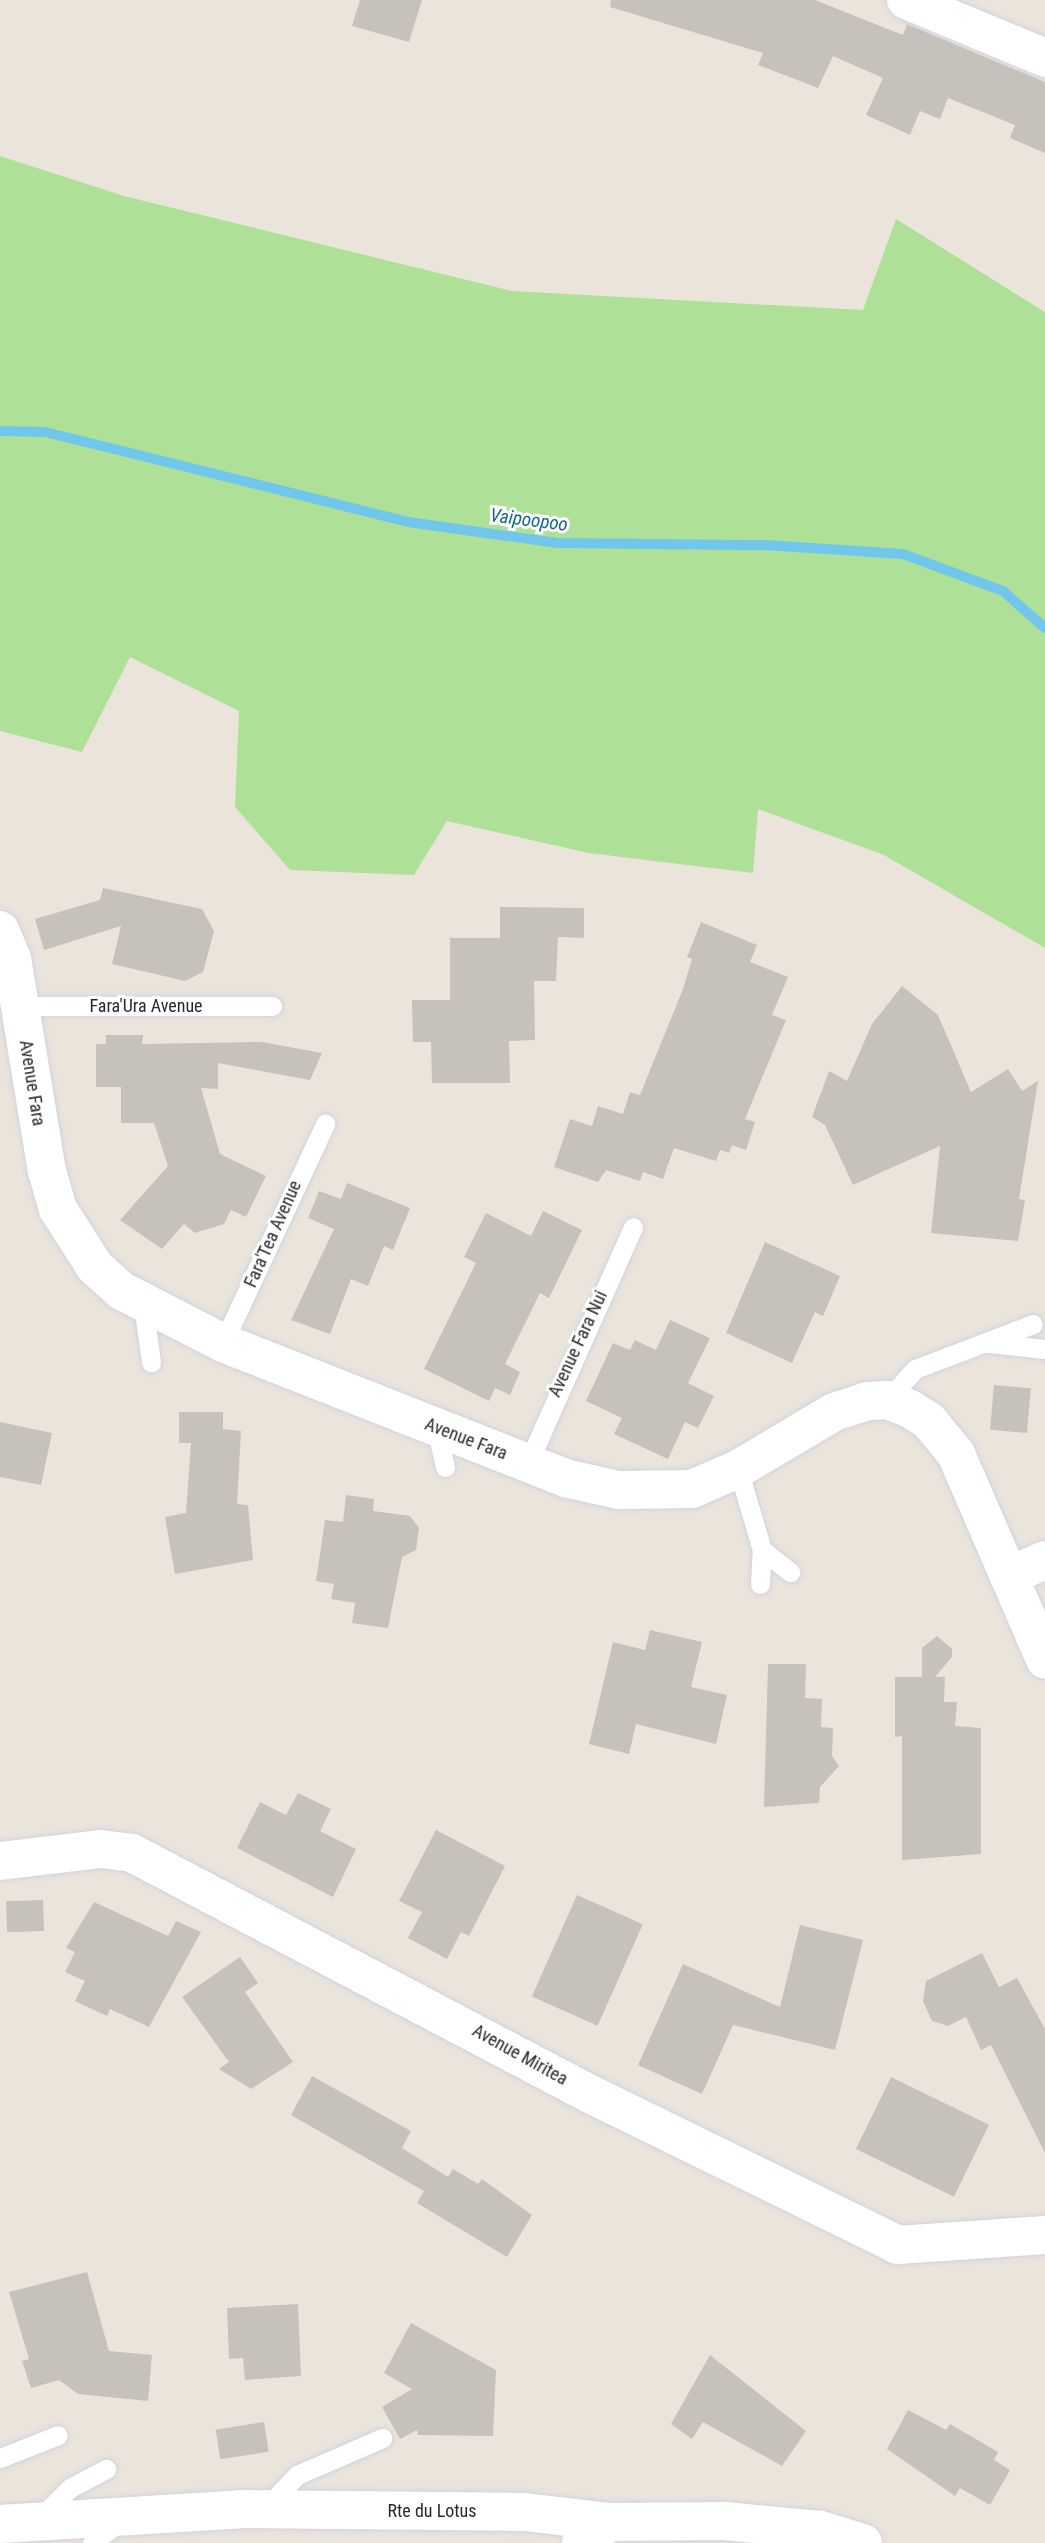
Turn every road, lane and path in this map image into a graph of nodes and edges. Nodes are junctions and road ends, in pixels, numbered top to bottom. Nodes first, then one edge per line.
1 (906, 0) edge
2 (1045, 58) edge
3 (0, 930) edge
4 (19, 1006) junction
5 (272, 1006) dead end
6 (325, 1124) dead end
7 (633, 1227) dead end
8 (143, 1305) junction
9 (1032, 1324) dead end
10 (223, 1343) junction
11 (988, 1343) junction
12 (1045, 1349) edge
13 (151, 1362) dead end
14 (887, 1400) junction
15 (436, 1427) junction
16 (528, 1463) junction
17 (445, 1467) dead end
18 (738, 1469) junction
19 (762, 1550) junction
20 (1045, 1560) edge
21 (790, 1572) dead end
22 (1009, 1576) junction
23 (760, 1584) dead end
24 (1045, 1660) edge
25 (0, 1861) edge
26 (1045, 2235) edge
27 (58, 2435) dead end
28 (382, 2438) dead end
29 (0, 2458) edge
30 (106, 2469) dead end
31 (264, 2510) junction
32 (129, 2514) junction
33 (40, 2519) junction
34 (0, 2524) edge
35 (595, 2532) edge
36 (92, 2543) edge
37 (863, 2543) edge

1 - 2 main road
3 - 4 main road, Avenue Fara
4 - 5 lane, Fara'Ura Avenue
4 - 8 main road, Avenue Fara
6 - 10 lane, Fara'Tea Avenue
7 - 16 lane, Avenue Fara Nui
8 - 10 main road, Avenue Fara
8 - 13 lane
9 - 11 lane
10 - 15 main road, Avenue Fara
11 - 12 lane
11 - 14 lane
14 - 18 main road, Avenue Fara
14 - 22 main road
15 - 16 main road, Avenue Fara
15 - 17 lane
16 - 18 main road, Avenue Fara
18 - 19 lane
19 - 21 lane
19 - 23 lane
20 - 22 main road
22 - 24 main road
25 - 26 main road, Avenue Miritea
27 - 29 lane
28 - 31 lane
30 - 33 lane
31 - 32 main road, Rte du Lotus
31 - 35 main road, Rte du Lotus
32 - 33 main road, Rte du Lotus
32 - 36 lane
33 - 34 main road, Rte du Lotus
35 - 37 main road, Rte du Lotus

